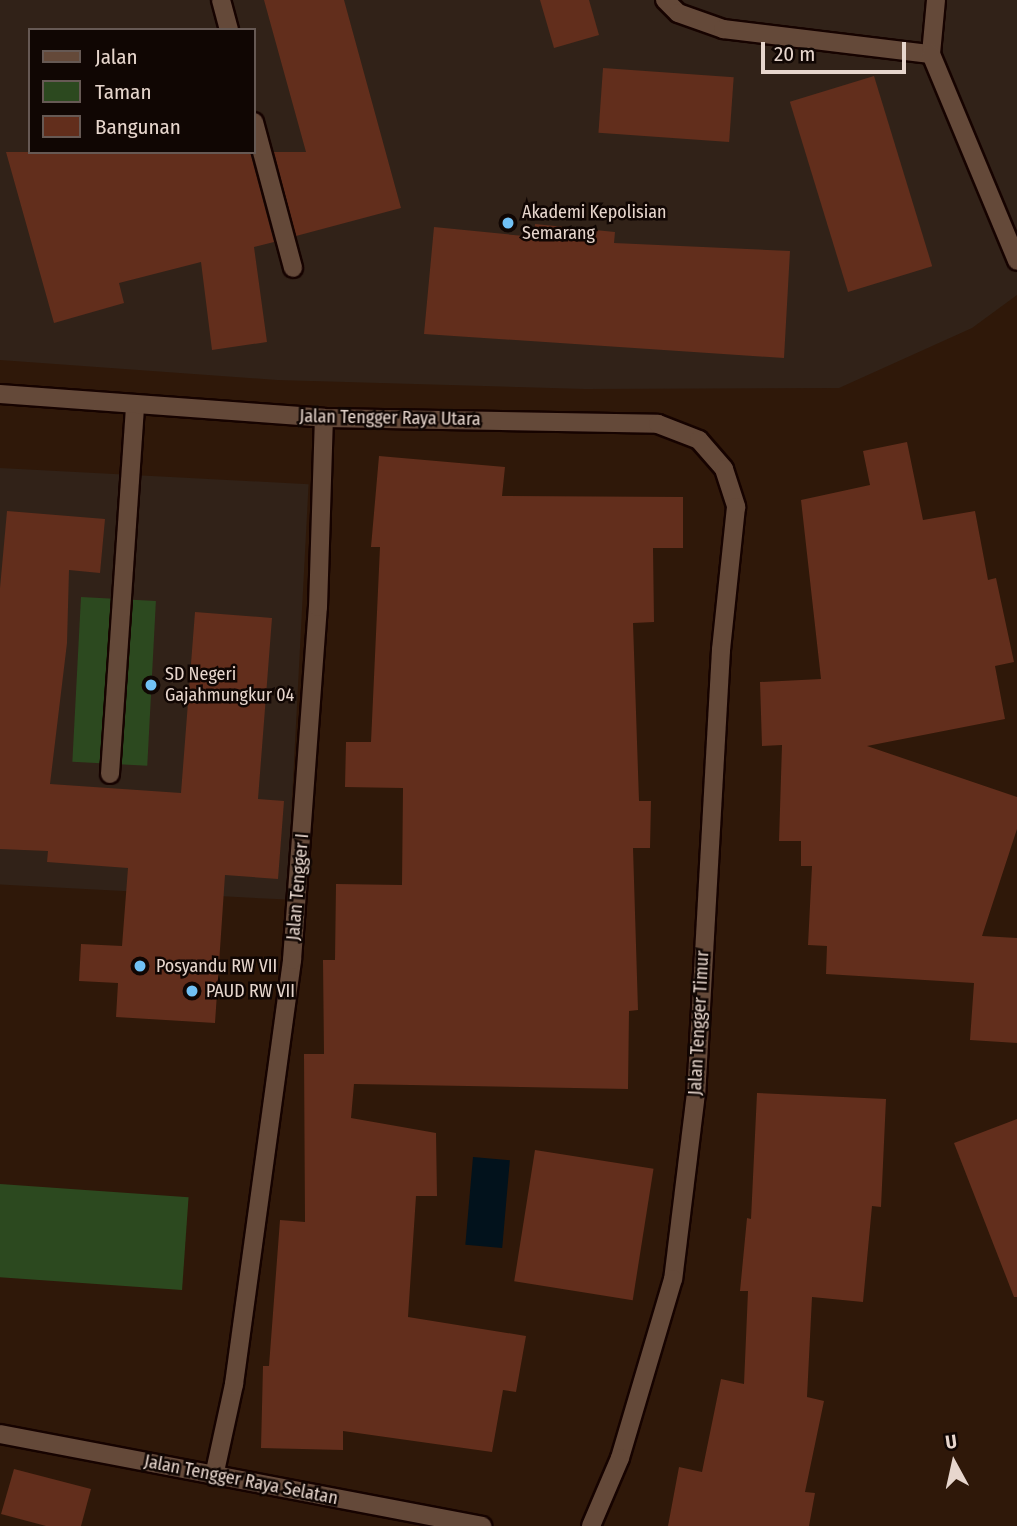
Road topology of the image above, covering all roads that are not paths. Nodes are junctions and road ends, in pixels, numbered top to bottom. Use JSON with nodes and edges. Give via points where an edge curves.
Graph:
{"nodes":[{"id":1,"x":221,"y":0,"type":"edge"},
{"id":2,"x":665,"y":0,"type":"edge"},
{"id":3,"x":936,"y":0,"type":"edge"},
{"id":4,"x":228,"y":28,"type":"edge"},
{"id":5,"x":931,"y":54,"type":"junction"},
{"id":6,"x":256,"y":129,"type":"edge"},
{"id":7,"x":1017,"y":261,"type":"edge"},
{"id":8,"x":293,"y":268,"type":"dead end"},
{"id":9,"x":0,"y":394,"type":"edge"},
{"id":10,"x":135,"y":407,"type":"junction"},
{"id":11,"x":324,"y":418,"type":"junction"},
{"id":12,"x":736,"y":507,"type":"joint"},
{"id":13,"x":110,"y":774,"type":"dead end"},
{"id":14,"x":0,"y":1434,"type":"edge"},
{"id":15,"x":214,"y":1476,"type":"junction"},
{"id":16,"x":482,"y":1526,"type":"edge"},
{"id":17,"x":591,"y":1526,"type":"edge"}],
"edges":[{"from":1,"to":4,"type":"street"},
{"from":2,"to":5,"type":"street","via":[[678,13],[723,29]]},
{"from":3,"to":5,"type":"street"},
{"from":5,"to":7,"type":"street"},
{"from":6,"to":8,"type":"street"},
{"from":9,"to":10,"type":"street","name":"Jalan Tengger Raya Utara"},
{"from":10,"to":11,"type":"street","name":"Jalan Tengger Raya Utara"},
{"from":10,"to":13,"type":"street"},
{"from":11,"to":12,"type":"street","name":"Jalan Tengger Raya Utara","via":[[658,424],[680,429],[714,455],[731,482]]},
{"from":11,"to":15,"type":"street","name":"Jalan Tengger I","via":[[318,607],[292,960],[234,1384]]},
{"from":12,"to":17,"type":"street","name":"Jalan Tengger Timur","via":[[721,650],[696,1093],[673,1279],[621,1458]]},
{"from":14,"to":15,"type":"street","name":"Jalan Tengger Raya Selatan"},
{"from":15,"to":16,"type":"street","name":"Jalan Tengger Raya Selatan"}]}
